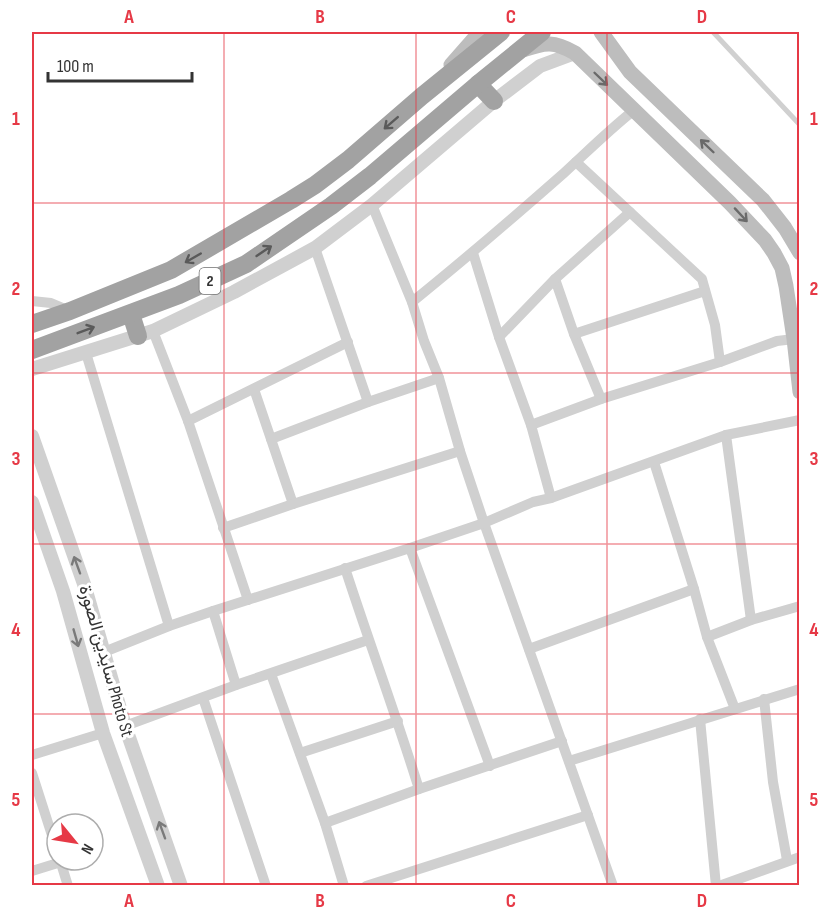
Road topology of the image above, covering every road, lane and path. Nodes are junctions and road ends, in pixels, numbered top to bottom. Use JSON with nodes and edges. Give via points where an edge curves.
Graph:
{"nodes":[{"id":1,"x":480,"y":32,"type":"edge"},
{"id":2,"x":501,"y":32,"type":"edge"},
{"id":3,"x":542,"y":32,"type":"edge"},
{"id":4,"x":601,"y":32,"type":"edge"},
{"id":5,"x":713,"y":32,"type":"edge"},
{"id":6,"x":515,"y":53,"type":"junction"},
{"id":7,"x":575,"y":53,"type":"junction"},
{"id":8,"x":478,"y":84,"type":"junction"},
{"id":9,"x":423,"y":96,"type":"junction"},
{"id":10,"x":494,"y":101,"type":"junction"},
{"id":11,"x":633,"y":111,"type":"junction"},
{"id":12,"x":800,"y":126,"type":"edge"},
{"id":13,"x":576,"y":162,"type":"junction"},
{"id":14,"x":315,"y":185,"type":"junction"},
{"id":15,"x":372,"y":205,"type":"junction"},
{"id":16,"x":331,"y":206,"type":"junction"},
{"id":17,"x":630,"y":212,"type":"junction"},
{"id":18,"x":785,"y":228,"type":"junction"},
{"id":19,"x":765,"y":240,"type":"junction"},
{"id":20,"x":315,"y":248,"type":"junction"},
{"id":21,"x":473,"y":253,"type":"junction"},
{"id":22,"x":800,"y":253,"type":"edge"},
{"id":23,"x":555,"y":279,"type":"junction"},
{"id":24,"x":705,"y":291,"type":"junction"},
{"id":25,"x":32,"y":301,"type":"edge"},
{"id":26,"x":412,"y":302,"type":"junction"},
{"id":27,"x":70,"y":311,"type":"junction"},
{"id":28,"x":131,"y":314,"type":"junction"},
{"id":29,"x":32,"y":324,"type":"edge"},
{"id":30,"x":146,"y":333,"type":"junction"},
{"id":31,"x":574,"y":334,"type":"junction"},
{"id":32,"x":499,"y":337,"type":"junction"},
{"id":33,"x":794,"y":339,"type":"junction"},
{"id":34,"x":348,"y":342,"type":"junction"},
{"id":35,"x":32,"y":350,"type":"edge"},
{"id":36,"x":86,"y":353,"type":"junction"},
{"id":37,"x":720,"y":362,"type":"junction"},
{"id":38,"x":32,"y":369,"type":"edge"},
{"id":39,"x":439,"y":378,"type":"junction"},
{"id":40,"x":254,"y":388,"type":"junction"},
{"id":41,"x":800,"y":392,"type":"edge"},
{"id":42,"x":601,"y":399,"type":"junction"},
{"id":43,"x":368,"y":402,"type":"junction"},
{"id":44,"x":800,"y":420,"type":"edge"},
{"id":45,"x":188,"y":421,"type":"junction"},
{"id":46,"x":531,"y":425,"type":"junction"},
{"id":47,"x":726,"y":435,"type":"junction"},
{"id":48,"x":32,"y":436,"type":"edge"},
{"id":49,"x":271,"y":439,"type":"junction"},
{"id":50,"x":460,"y":451,"type":"junction"},
{"id":51,"x":654,"y":462,"type":"junction"},
{"id":52,"x":551,"y":498,"type":"junction"},
{"id":53,"x":32,"y":502,"type":"edge"},
{"id":54,"x":293,"y":504,"type":"junction"},
{"id":55,"x":484,"y":523,"type":"junction"},
{"id":56,"x":224,"y":528,"type":"junction"},
{"id":57,"x":410,"y":548,"type":"junction"},
{"id":58,"x":345,"y":568,"type":"junction"},
{"id":59,"x":694,"y":589,"type":"junction"},
{"id":60,"x":248,"y":600,"type":"junction"},
{"id":61,"x":800,"y":606,"type":"edge"},
{"id":62,"x":213,"y":611,"type":"junction"},
{"id":63,"x":751,"y":620,"type":"junction"},
{"id":64,"x":170,"y":626,"type":"junction"},
{"id":65,"x":707,"y":638,"type":"junction"},
{"id":66,"x":368,"y":640,"type":"junction"},
{"id":67,"x":529,"y":649,"type":"junction"},
{"id":68,"x":104,"y":652,"type":"junction"},
{"id":69,"x":271,"y":674,"type":"junction"},
{"id":70,"x":236,"y":685,"type":"junction"},
{"id":71,"x":800,"y":689,"type":"edge"},
{"id":72,"x":203,"y":698,"type":"junction"},
{"id":73,"x":764,"y":699,"type":"junction"},
{"id":74,"x":735,"y":709,"type":"junction"},
{"id":75,"x":700,"y":719,"type":"junction"},
{"id":76,"x":398,"y":721,"type":"junction"},
{"id":77,"x":125,"y":726,"type":"junction"},
{"id":78,"x":104,"y":733,"type":"junction"},
{"id":79,"x":562,"y":741,"type":"junction"},
{"id":80,"x":300,"y":753,"type":"junction"},
{"id":81,"x":32,"y":755,"type":"edge"},
{"id":82,"x":568,"y":761,"type":"junction"},
{"id":83,"x":490,"y":766,"type":"junction"},
{"id":84,"x":32,"y":773,"type":"edge"},
{"id":85,"x":419,"y":789,"type":"junction"},
{"id":86,"x":35,"y":792,"type":"edge"},
{"id":87,"x":588,"y":815,"type":"junction"},
{"id":88,"x":45,"y":819,"type":"edge"},
{"id":89,"x":325,"y":823,"type":"junction"},
{"id":90,"x":800,"y":857,"type":"edge"},
{"id":91,"x":787,"y":860,"type":"junction"},
{"id":92,"x":158,"y":885,"type":"edge"},
{"id":93,"x":182,"y":885,"type":"edge"},
{"id":94,"x":266,"y":885,"type":"edge"},
{"id":95,"x":344,"y":885,"type":"edge"},
{"id":96,"x":366,"y":885,"type":"edge"},
{"id":97,"x":613,"y":885,"type":"edge"},
{"id":98,"x":717,"y":885,"type":"edge"}],
"edges":[{"from":1,"to":9,"type":"main road"},
{"from":2,"to":9,"type":"highway","number":"2"},
{"from":3,"to":6,"type":"highway","number":"2"},
{"from":18,"to":4,"type":"main road","one_way":true,"via":[[763,200],[630,72]]},
{"from":5,"to":12,"type":"lane"},
{"from":6,"to":7,"type":"main road","via":[[542,44],[561,45]]},
{"from":6,"to":8,"type":"highway","number":"2"},
{"from":7,"to":10,"type":"street","via":[[540,66]]},
{"from":7,"to":11,"type":"main road","one_way":true},
{"from":8,"to":10,"type":"highway"},
{"from":8,"to":16,"type":"highway","number":"2"},
{"from":9,"to":14,"type":"highway","number":"2","one_way":true},
{"from":10,"to":15,"type":"street"},
{"from":11,"to":13,"type":"street"},
{"from":11,"to":19,"type":"main road","one_way":true},
{"from":13,"to":17,"type":"street"},
{"from":13,"to":21,"type":"street"},
{"from":14,"to":16,"type":"highway"},
{"from":14,"to":27,"type":"highway","number":"2","one_way":true,"via":[[171,270]]},
{"from":15,"to":20,"type":"street"},
{"from":15,"to":26,"type":"street"},
{"from":28,"to":16,"type":"highway","number":"2","one_way":true,"via":[[246,264]]},
{"from":17,"to":23,"type":"street"},
{"from":17,"to":24,"type":"street","via":[[702,279]]},
{"from":18,"to":19,"type":"main road"},
{"from":18,"to":22,"type":"main road"},
{"from":19,"to":33,"type":"main road","via":[[782,268]]},
{"from":20,"to":30,"type":"street"},
{"from":20,"to":34,"type":"street"},
{"from":21,"to":26,"type":"street"},
{"from":21,"to":32,"type":"street"},
{"from":23,"to":31,"type":"street"},
{"from":23,"to":32,"type":"street"},
{"from":24,"to":31,"type":"street"},
{"from":24,"to":37,"type":"street"},
{"from":25,"to":27,"type":"street"},
{"from":26,"to":39,"type":"street"},
{"from":27,"to":29,"type":"highway","number":"2"},
{"from":28,"to":30,"type":"highway"},
{"from":35,"to":28,"type":"highway","number":"2","one_way":true},
{"from":30,"to":36,"type":"street"},
{"from":30,"to":45,"type":"street"},
{"from":31,"to":42,"type":"street"},
{"from":32,"to":46,"type":"street"},
{"from":33,"to":37,"type":"street","via":[[777,341]]},
{"from":33,"to":41,"type":"main road"},
{"from":34,"to":40,"type":"street"},
{"from":34,"to":43,"type":"street"},
{"from":36,"to":38,"type":"street"},
{"from":36,"to":64,"type":"street"},
{"from":37,"to":42,"type":"street"},
{"from":39,"to":43,"type":"street"},
{"from":39,"to":50,"type":"street"},
{"from":40,"to":45,"type":"street"},
{"from":40,"to":49,"type":"street"},
{"from":42,"to":46,"type":"street"},
{"from":43,"to":49,"type":"street"},
{"from":44,"to":47,"type":"street"},
{"from":45,"to":56,"type":"street"},
{"from":46,"to":52,"type":"street"},
{"from":47,"to":51,"type":"street"},
{"from":47,"to":63,"type":"street"},
{"from":68,"to":48,"type":"street","name":"سايدين الصورة Photo St","one_way":true},
{"from":49,"to":54,"type":"street"},
{"from":50,"to":54,"type":"street"},
{"from":50,"to":55,"type":"street"},
{"from":51,"to":52,"type":"street"},
{"from":51,"to":59,"type":"street"},
{"from":52,"to":55,"type":"street"},
{"from":53,"to":78,"type":"street","name":"سايدين الصورة Photo St","one_way":true,"via":[[63,591]]},
{"from":54,"to":56,"type":"street"},
{"from":55,"to":57,"type":"street"},
{"from":55,"to":67,"type":"street"},
{"from":56,"to":60,"type":"street"},
{"from":57,"to":58,"type":"street"},
{"from":57,"to":83,"type":"street"},
{"from":58,"to":60,"type":"street"},
{"from":58,"to":66,"type":"street"},
{"from":59,"to":65,"type":"street"},
{"from":59,"to":67,"type":"street"},
{"from":60,"to":62,"type":"street"},
{"from":61,"to":63,"type":"street"},
{"from":62,"to":64,"type":"street"},
{"from":62,"to":70,"type":"street"},
{"from":63,"to":65,"type":"street"},
{"from":64,"to":68,"type":"street"},
{"from":65,"to":74,"type":"street"},
{"from":66,"to":69,"type":"street"},
{"from":66,"to":76,"type":"street"},
{"from":67,"to":79,"type":"street"},
{"from":68,"to":77,"type":"street","name":"سايدين الصورة Photo St"},
{"from":69,"to":70,"type":"street"},
{"from":69,"to":80,"type":"street"},
{"from":70,"to":72,"type":"street"},
{"from":71,"to":73,"type":"street"},
{"from":72,"to":77,"type":"street"},
{"from":72,"to":94,"type":"street"},
{"from":73,"to":74,"type":"street"},
{"from":73,"to":91,"type":"street"},
{"from":74,"to":75,"type":"street"},
{"from":75,"to":82,"type":"street"},
{"from":75,"to":98,"type":"street"},
{"from":76,"to":80,"type":"street"},
{"from":76,"to":85,"type":"street"},
{"from":93,"to":77,"type":"street","name":"سايدين الصورة Photo St","one_way":true},
{"from":78,"to":81,"type":"street"},
{"from":78,"to":92,"type":"street","name":"سايدين الصورة Photo St"},
{"from":79,"to":82,"type":"street"},
{"from":79,"to":83,"type":"street"},
{"from":80,"to":89,"type":"street"},
{"from":82,"to":87,"type":"street"},
{"from":83,"to":85,"type":"street"},
{"from":84,"to":86,"type":"street"},
{"from":85,"to":89,"type":"street"},
{"from":86,"to":88,"type":"street"},
{"from":87,"to":96,"type":"street"},
{"from":87,"to":97,"type":"street"},
{"from":89,"to":95,"type":"street"},
{"from":90,"to":91,"type":"street"},
{"from":91,"to":98,"type":"street"}]}
